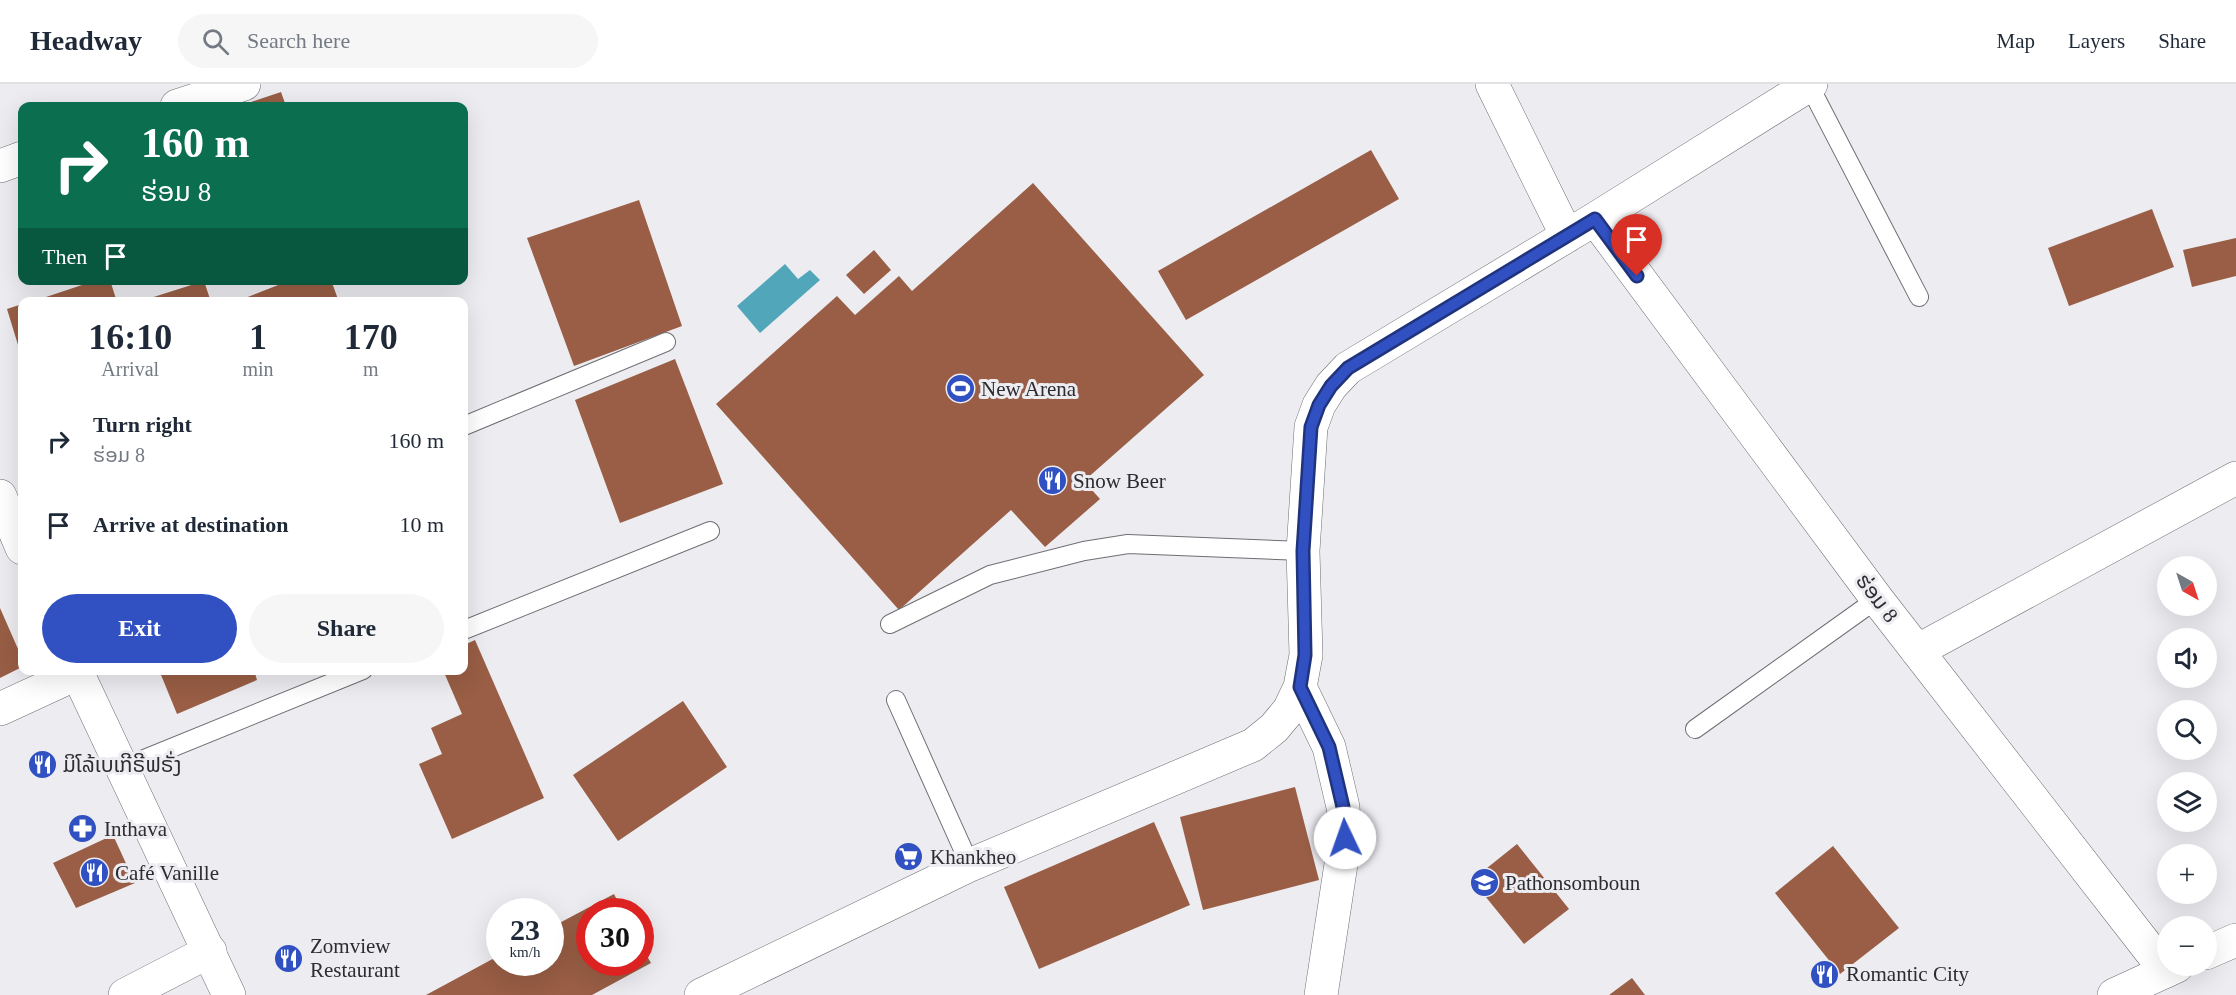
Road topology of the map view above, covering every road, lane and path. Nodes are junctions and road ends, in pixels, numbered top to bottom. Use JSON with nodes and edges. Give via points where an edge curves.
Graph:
{"nodes":[{"id":1,"x":244,"y":84,"type":"edge"},
{"id":2,"x":1492,"y":84,"type":"edge"},
{"id":3,"x":1810,"y":85,"type":"edge"},
{"id":4,"x":189,"y":102,"type":"edge"},
{"id":5,"x":18,"y":159,"type":"edge"},
{"id":6,"x":0,"y":166,"type":"edge"},
{"id":7,"x":1595,"y":219,"type":"junction"},
{"id":8,"x":1567,"y":236,"type":"junction"},
{"id":9,"x":1919,"y":297,"type":"dead end"},
{"id":10,"x":666,"y":342,"type":"dead end"},
{"id":11,"x":468,"y":424,"type":"edge"},
{"id":12,"x":2236,"y":478,"type":"edge"},
{"id":13,"x":0,"y":496,"type":"edge"},
{"id":14,"x":710,"y":531,"type":"dead end"},
{"id":15,"x":18,"y":539,"type":"edge"},
{"id":16,"x":1303,"y":551,"type":"junction"},
{"id":17,"x":1877,"y":599,"type":"junction"},
{"id":18,"x":890,"y":624,"type":"dead end"},
{"id":19,"x":468,"y":628,"type":"edge"},
{"id":20,"x":1917,"y":651,"type":"junction"},
{"id":21,"x":71,"y":675,"type":"edge"},
{"id":22,"x":78,"y":675,"type":"edge"},
{"id":23,"x":351,"y":675,"type":"edge"},
{"id":24,"x":1300,"y":687,"type":"junction"},
{"id":25,"x":896,"y":700,"type":"dead end"},
{"id":26,"x":0,"y":709,"type":"edge"},
{"id":27,"x":1695,"y":729,"type":"dead end"},
{"id":28,"x":122,"y":768,"type":"junction"},
{"id":29,"x":970,"y":865,"type":"junction"},
{"id":30,"x":2236,"y":940,"type":"edge"},
{"id":31,"x":2217,"y":948,"type":"edge"},
{"id":32,"x":210,"y":951,"type":"junction"},
{"id":33,"x":2157,"y":951,"type":"edge"},
{"id":34,"x":2157,"y":975,"type":"edge"},
{"id":35,"x":124,"y":995,"type":"edge"},
{"id":36,"x":229,"y":995,"type":"edge"},
{"id":37,"x":701,"y":995,"type":"edge"},
{"id":38,"x":1321,"y":995,"type":"edge"},
{"id":39,"x":2114,"y":995,"type":"edge"}],
"edges":[{"from":1,"to":4,"type":"street"},
{"from":2,"to":8,"type":"street"},
{"from":3,"to":7,"type":"street"},
{"from":3,"to":9,"type":"lane"},
{"from":5,"to":6,"type":"street"},
{"from":7,"to":8,"type":"street"},
{"from":7,"to":17,"type":"street","name":"ຮ່ອມ 8"},
{"from":8,"to":16,"type":"street","via":[[1348,368],[1331,386],[1311,427]]},
{"from":10,"to":11,"type":"lane"},
{"from":12,"to":20,"type":"street"},
{"from":13,"to":15,"type":"street"},
{"from":14,"to":19,"type":"lane"},
{"from":16,"to":18,"type":"lane","via":[[1128,544],[1084,551],[990,575]]},
{"from":16,"to":24,"type":"street","via":[[1305,655]]},
{"from":17,"to":20,"type":"street","name":"ຮ່ອມ 8"},
{"from":17,"to":27,"type":"lane"},
{"from":20,"to":33,"type":"street","name":"ຮ່ອມ 8"},
{"from":21,"to":26,"type":"street"},
{"from":22,"to":28,"type":"street"},
{"from":23,"to":28,"type":"lane"},
{"from":24,"to":29,"type":"street","via":[[1275,728],[1253,745]]},
{"from":24,"to":38,"type":"street","via":[[1329,747],[1343,807],[1345,838]]},
{"from":25,"to":29,"type":"lane"},
{"from":28,"to":32,"type":"street"},
{"from":29,"to":37,"type":"street"},
{"from":30,"to":31,"type":"street"},
{"from":32,"to":35,"type":"street"},
{"from":32,"to":36,"type":"street"},
{"from":34,"to":39,"type":"street"}]}
